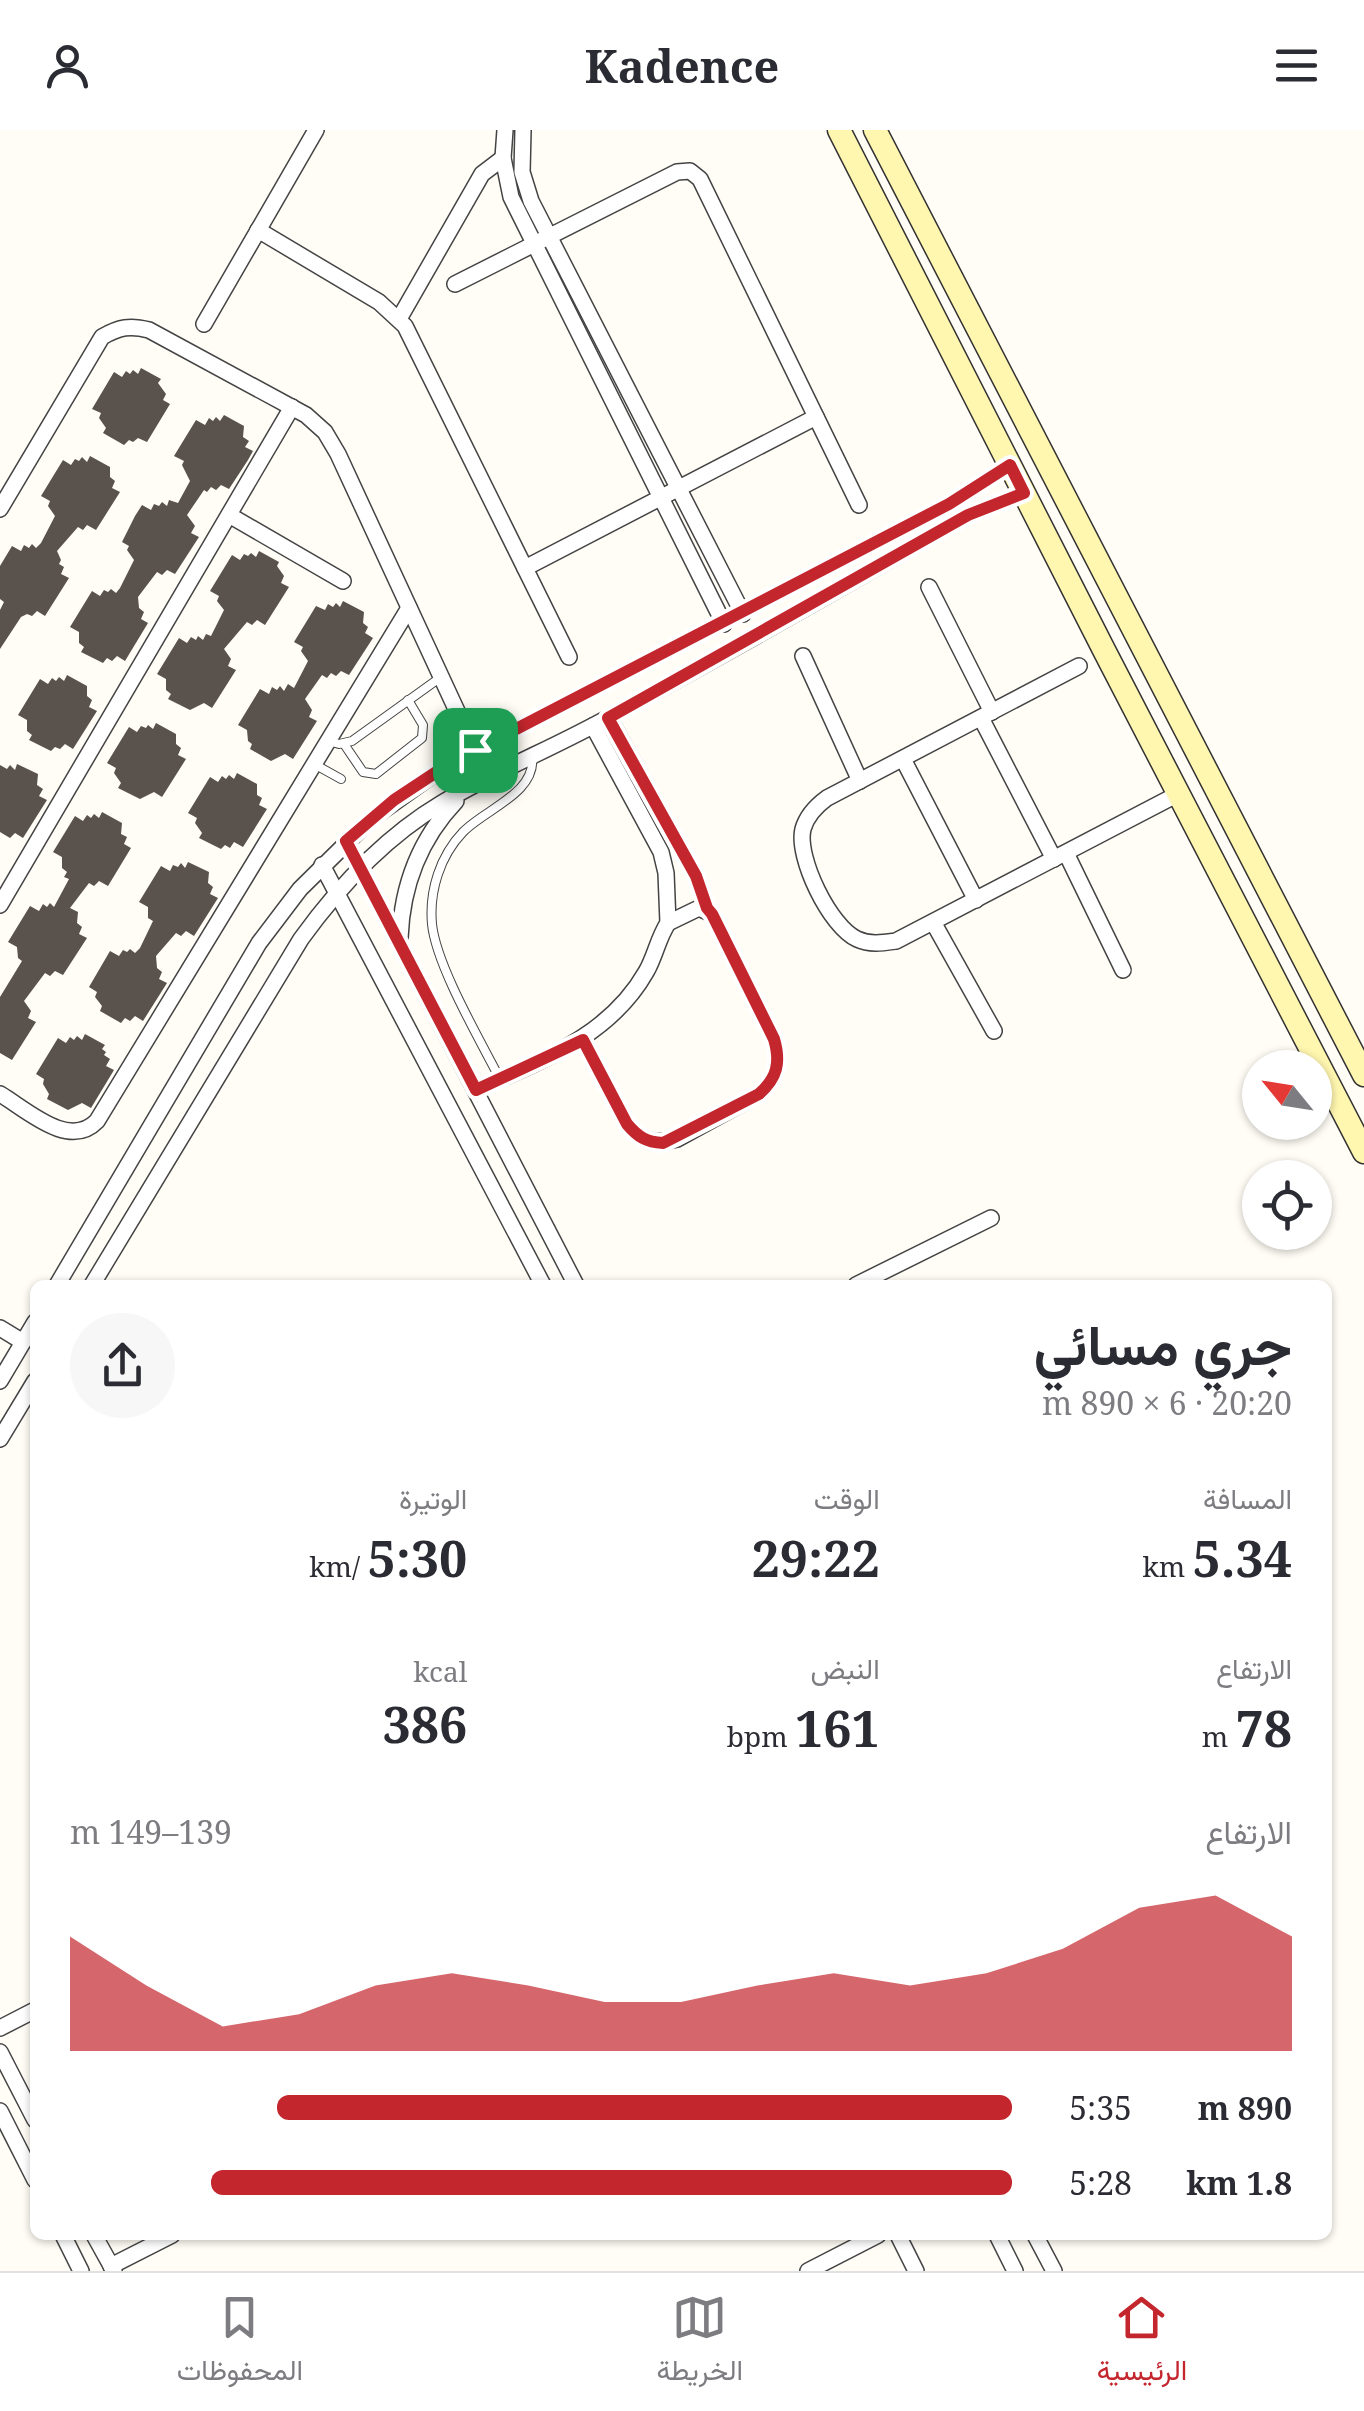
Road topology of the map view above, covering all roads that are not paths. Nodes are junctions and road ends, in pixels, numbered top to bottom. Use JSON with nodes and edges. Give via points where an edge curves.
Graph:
{"nodes":[{"id":1,"x":316,"y":130,"type":"edge"},
{"id":2,"x":505,"y":130,"type":"edge"},
{"id":3,"x":523,"y":130,"type":"edge"},
{"id":4,"x":839,"y":130,"type":"edge"},
{"id":5,"x":875,"y":130,"type":"edge"},
{"id":6,"x":503,"y":158,"type":"junction"},
{"id":7,"x":258,"y":230,"type":"junction"},
{"id":8,"x":542,"y":241,"type":"junction"},
{"id":9,"x":455,"y":284,"type":"dead end"},
{"id":10,"x":399,"y":319,"type":"junction"},
{"id":11,"x":204,"y":324,"type":"dead end"},
{"id":12,"x":292,"y":408,"type":"junction"},
{"id":13,"x":816,"y":417,"type":"junction"},
{"id":14,"x":1010,"y":465,"type":"junction"},
{"id":15,"x":679,"y":486,"type":"junction"},
{"id":16,"x":1024,"y":493,"type":"junction"},
{"id":17,"x":661,"y":496,"type":"junction"},
{"id":18,"x":859,"y":504,"type":"dead end"},
{"id":19,"x":0,"y":508,"type":"edge"},
{"id":20,"x":228,"y":515,"type":"junction"},
{"id":21,"x":525,"y":568,"type":"junction"},
{"id":22,"x":343,"y":581,"type":"dead end"},
{"id":23,"x":929,"y":586,"type":"dead end"},
{"id":24,"x":410,"y":608,"type":"junction"},
{"id":25,"x":744,"y":614,"type":"junction"},
{"id":26,"x":724,"y":624,"type":"junction"},
{"id":27,"x":803,"y":656,"type":"dead end"},
{"id":28,"x":569,"y":657,"type":"dead end"},
{"id":29,"x":1080,"y":666,"type":"dead end"},
{"id":30,"x":442,"y":676,"type":"junction"},
{"id":31,"x":408,"y":700,"type":"junction"},
{"id":32,"x":987,"y":715,"type":"junction"},
{"id":33,"x":601,"y":722,"type":"junction"},
{"id":34,"x":336,"y":742,"type":"junction"},
{"id":35,"x":475,"y":750,"type":"junction"},
{"id":36,"x":532,"y":756,"type":"junction"},
{"id":37,"x":903,"y":759,"type":"junction"},
{"id":38,"x":314,"y":764,"type":"junction"},
{"id":39,"x":341,"y":779,"type":"dead end"},
{"id":40,"x":860,"y":780,"type":"junction"},
{"id":41,"x":470,"y":788,"type":"junction"},
{"id":42,"x":1178,"y":794,"type":"junction"},
{"id":43,"x":346,"y":841,"type":"junction"},
{"id":44,"x":1060,"y":856,"type":"junction"},
{"id":45,"x":322,"y":865,"type":"junction"},
{"id":46,"x":360,"y":867,"type":"junction"},
{"id":47,"x":337,"y":892,"type":"junction"},
{"id":48,"x":976,"y":900,"type":"junction"},
{"id":49,"x":0,"y":905,"type":"edge"},
{"id":50,"x":707,"y":908,"type":"junction"},
{"id":51,"x":933,"y":922,"type":"junction"},
{"id":52,"x":668,"y":923,"type":"junction"},
{"id":53,"x":400,"y":942,"type":"junction"},
{"id":54,"x":1297,"y":944,"type":"junction"},
{"id":55,"x":1264,"y":960,"type":"junction"},
{"id":56,"x":1123,"y":970,"type":"dead end"},
{"id":57,"x":994,"y":1030,"type":"dead end"},
{"id":58,"x":583,"y":1040,"type":"junction"},
{"id":59,"x":1364,"y":1075,"type":"edge"},
{"id":60,"x":500,"y":1080,"type":"junction"},
{"id":61,"x":476,"y":1090,"type":"junction"},
{"id":62,"x":0,"y":1094,"type":"edge"},
{"id":63,"x":1364,"y":1152,"type":"edge"},
{"id":64,"x":991,"y":1218,"type":"dead end"},
{"id":65,"x":59,"y":1280,"type":"edge"},
{"id":66,"x":95,"y":1280,"type":"edge"},
{"id":67,"x":540,"y":1280,"type":"edge"},
{"id":68,"x":573,"y":1280,"type":"edge"},
{"id":69,"x":866,"y":1280,"type":"edge"},
{"id":70,"x":0,"y":1328,"type":"edge"},
{"id":71,"x":30,"y":1330,"type":"edge"},
{"id":72,"x":23,"y":1342,"type":"junction"},
{"id":73,"x":6,"y":1356,"type":"edge"},
{"id":74,"x":0,"y":1381,"type":"edge"},
{"id":75,"x":30,"y":1388,"type":"edge"},
{"id":76,"x":0,"y":1439,"type":"edge"},
{"id":77,"x":30,"y":2013,"type":"edge"},
{"id":78,"x":0,"y":2028,"type":"edge"},
{"id":79,"x":0,"y":2052,"type":"edge"},
{"id":80,"x":0,"y":2110,"type":"edge"},
{"id":81,"x":30,"y":2110,"type":"edge"},
{"id":82,"x":30,"y":2170,"type":"edge"},
{"id":83,"x":66,"y":2240,"type":"edge"},
{"id":84,"x":97,"y":2240,"type":"edge"},
{"id":85,"x":163,"y":2240,"type":"edge"},
{"id":86,"x":868,"y":2240,"type":"edge"},
{"id":87,"x":900,"y":2240,"type":"edge"},
{"id":88,"x":1000,"y":2240,"type":"edge"},
{"id":89,"x":1038,"y":2240,"type":"edge"},
{"id":90,"x":112,"y":2269,"type":"edge"},
{"id":91,"x":81,"y":2271,"type":"edge"},
{"id":92,"x":808,"y":2271,"type":"edge"},
{"id":93,"x":916,"y":2271,"type":"edge"},
{"id":94,"x":1015,"y":2271,"type":"edge"},
{"id":95,"x":1054,"y":2271,"type":"edge"}],
"edges":[{"from":1,"to":7,"type":"street"},
{"from":2,"to":6,"type":"street"},
{"from":3,"to":8,"type":"street","via":[[526,187]]},
{"from":4,"to":14,"type":"street"},
{"from":5,"to":54,"type":"street"},
{"from":6,"to":8,"type":"street","via":[[511,197]]},
{"from":6,"to":10,"type":"street","via":[[482,174]]},
{"from":7,"to":10,"type":"street"},
{"from":7,"to":11,"type":"street"},
{"from":8,"to":9,"type":"street"},
{"from":8,"to":13,"type":"street","via":[[677,172],[696,174]]},
{"from":8,"to":15,"type":"street"},
{"from":8,"to":17,"type":"street"},
{"from":10,"to":21,"type":"street"},
{"from":12,"to":19,"type":"street","via":[[148,330],[116,328],[92,350]]},
{"from":12,"to":20,"type":"street"},
{"from":12,"to":24,"type":"street","via":[[332,443]]},
{"from":13,"to":15,"type":"street"},
{"from":13,"to":18,"type":"street"},
{"from":14,"to":16,"type":"street"},
{"from":14,"to":25,"type":"street"},
{"from":15,"to":17,"type":"street"},
{"from":15,"to":25,"type":"street"},
{"from":16,"to":33,"type":"street","via":[[968,515]]},
{"from":16,"to":42,"type":"street"},
{"from":17,"to":21,"type":"street"},
{"from":17,"to":26,"type":"street"},
{"from":20,"to":22,"type":"street"},
{"from":20,"to":49,"type":"street"},
{"from":21,"to":28,"type":"street"},
{"from":23,"to":32,"type":"street"},
{"from":24,"to":30,"type":"street"},
{"from":24,"to":34,"type":"street"},
{"from":25,"to":26,"type":"street"},
{"from":26,"to":35,"type":"street"},
{"from":27,"to":40,"type":"street"},
{"from":29,"to":32,"type":"street"},
{"from":30,"to":31,"type":"lane"},
{"from":30,"to":35,"type":"street"},
{"from":31,"to":34,"type":"lane"},
{"from":31,"to":34,"type":"lane","via":[[424,728],[422,738],[376,774],[363,772]]},
{"from":32,"to":37,"type":"street"},
{"from":32,"to":44,"type":"street"},
{"from":33,"to":36,"type":"street"},
{"from":33,"to":50,"type":"street","via":[[696,876]]},
{"from":33,"to":52,"type":"street","via":[[661,852]]},
{"from":34,"to":38,"type":"street"},
{"from":35,"to":43,"type":"street","via":[[420,782]]},
{"from":36,"to":41,"type":"street"},
{"from":36,"to":60,"type":"lane","via":[[526,782],[454,842],[432,896],[439,954]]},
{"from":37,"to":40,"type":"street"},
{"from":37,"to":48,"type":"street"},
{"from":38,"to":39,"type":"lane"},
{"from":38,"to":62,"type":"street","via":[[97,1121],[68,1133]]},
{"from":40,"to":51,"type":"street","via":[[812,810],[803,826],[801,845],[830,916],[858,940],[877,944]]},
{"from":41,"to":46,"type":"street","via":[[412,823]]},
{"from":41,"to":53,"type":"street","via":[[417,856]]},
{"from":42,"to":44,"type":"street"},
{"from":42,"to":55,"type":"street"},
{"from":43,"to":45,"type":"street"},
{"from":43,"to":46,"type":"street"},
{"from":44,"to":48,"type":"street"},
{"from":44,"to":56,"type":"street"},
{"from":45,"to":47,"type":"street"},
{"from":45,"to":65,"type":"street","via":[[259,942]]},
{"from":46,"to":47,"type":"street"},
{"from":46,"to":53,"type":"street"},
{"from":47,"to":66,"type":"street","via":[[286,963]]},
{"from":47,"to":67,"type":"street"},
{"from":48,"to":51,"type":"street"},
{"from":50,"to":52,"type":"street"},
{"from":50,"to":58,"type":"street","via":[[774,1039],[777,1070],[770,1084],[676,1139],[649,1142],[627,1124]]},
{"from":51,"to":57,"type":"street"},
{"from":52,"to":58,"type":"street","via":[[634,990]]},
{"from":53,"to":61,"type":"street"},
{"from":54,"to":55,"type":"street"},
{"from":54,"to":59,"type":"street"},
{"from":55,"to":63,"type":"street"},
{"from":58,"to":60,"type":"street"},
{"from":60,"to":61,"type":"street"},
{"from":61,"to":68,"type":"street"},
{"from":64,"to":69,"type":"street"},
{"from":70,"to":72,"type":"street"},
{"from":71,"to":72,"type":"street"},
{"from":72,"to":73,"type":"street"},
{"from":73,"to":74,"type":"street"},
{"from":75,"to":76,"type":"street"},
{"from":77,"to":78,"type":"street"},
{"from":79,"to":81,"type":"street"},
{"from":80,"to":82,"type":"street"},
{"from":83,"to":91,"type":"street"},
{"from":84,"to":90,"type":"street"},
{"from":85,"to":90,"type":"street"},
{"from":86,"to":92,"type":"street"},
{"from":87,"to":93,"type":"street"},
{"from":88,"to":94,"type":"street"},
{"from":89,"to":95,"type":"street"}]}
